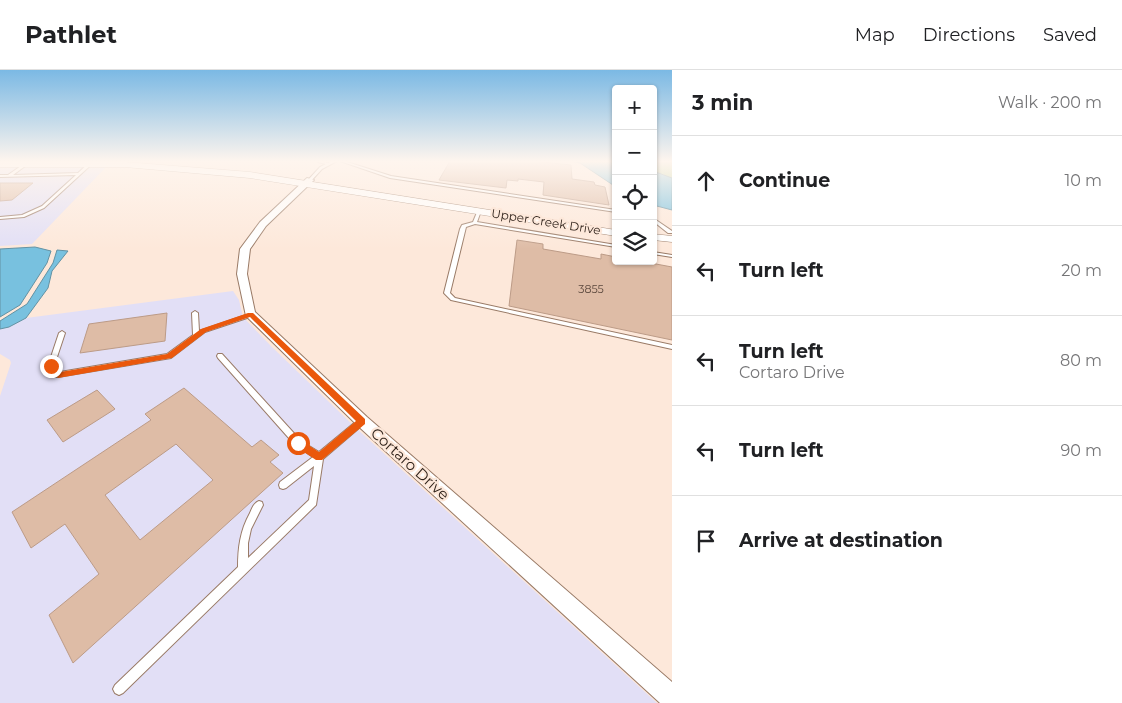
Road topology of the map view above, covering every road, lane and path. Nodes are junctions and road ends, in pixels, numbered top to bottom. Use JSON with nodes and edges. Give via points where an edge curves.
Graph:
{"nodes":[{"id":1,"x":61,"y":191,"type":"edge"},
{"id":2,"x":299,"y":191,"type":"edge"},
{"id":3,"x":358,"y":191,"type":"edge"},
{"id":4,"x":364,"y":191,"type":"edge"},
{"id":5,"x":480,"y":191,"type":"edge"},
{"id":6,"x":612,"y":210,"type":"edge"},
{"id":7,"x":479,"y":211,"type":"junction"},
{"id":8,"x":0,"y":218,"type":"edge"},
{"id":9,"x":654,"y":220,"type":"edge"},
{"id":10,"x":475,"y":223,"type":"junction"},
{"id":11,"x":612,"y":229,"type":"edge"},
{"id":12,"x":612,"y":229,"type":"edge"},
{"id":13,"x":657,"y":231,"type":"edge"},
{"id":14,"x":671,"y":234,"type":"edge"},
{"id":15,"x":657,"y":236,"type":"edge"},
{"id":16,"x":612,"y":245,"type":"edge"},
{"id":17,"x":657,"y":254,"type":"edge"},
{"id":18,"x":672,"y":256,"type":"edge"},
{"id":19,"x":194,"y":312,"type":"dead end"},
{"id":20,"x":251,"y":314,"type":"junction"},
{"id":21,"x":62,"y":333,"type":"dead end"},
{"id":22,"x":196,"y":336,"type":"junction"},
{"id":23,"x":672,"y":347,"type":"edge"},
{"id":24,"x":220,"y":356,"type":"dead end"},
{"id":25,"x":362,"y":421,"type":"junction"},
{"id":26,"x":319,"y":457,"type":"junction"},
{"id":27,"x":283,"y":485,"type":"dead end"},
{"id":28,"x":259,"y":506,"type":"dead end"},
{"id":29,"x":243,"y":569,"type":"junction"},
{"id":30,"x":119,"y":689,"type":"dead end"},
{"id":31,"x":672,"y":698,"type":"edge"}],
"edges":[{"from":1,"to":8,"type":"lane","via":[[43,207],[24,216]]},
{"from":2,"to":20,"type":"street","via":[[263,224],[245,249],[242,274]]},
{"from":3,"to":7,"type":"street","name":"Upper Creek Drive"},
{"from":4,"to":11,"type":"street","name":"Upper Creek Drive"},
{"from":5,"to":6,"type":"lane"},
{"from":7,"to":10,"type":"lane"},
{"from":7,"to":12,"type":"street","name":"Upper Creek Drive"},
{"from":9,"to":14,"type":"lane"},
{"from":10,"to":16,"type":"lane"},
{"from":10,"to":23,"type":"lane","via":[[462,229],[447,292],[453,299]]},
{"from":13,"to":14,"type":"street"},
{"from":14,"to":15,"type":"street"},
{"from":17,"to":18,"type":"lane"},
{"from":19,"to":22,"type":"lane"},
{"from":20,"to":22,"type":"lane"},
{"from":20,"to":25,"type":"street","name":"Cortaro Drive"},
{"from":21,"to":22,"type":"lane","via":[[51,366],[58,375],[169,356]]},
{"from":24,"to":26,"type":"lane","via":[[298,443]]},
{"from":25,"to":26,"type":"lane"},
{"from":25,"to":31,"type":"street","name":"Cortaro Drive"},
{"from":26,"to":27,"type":"lane"},
{"from":26,"to":29,"type":"lane","via":[[313,502]]},
{"from":28,"to":29,"type":"lane","via":[[244,534]]},
{"from":29,"to":30,"type":"lane"}]}
